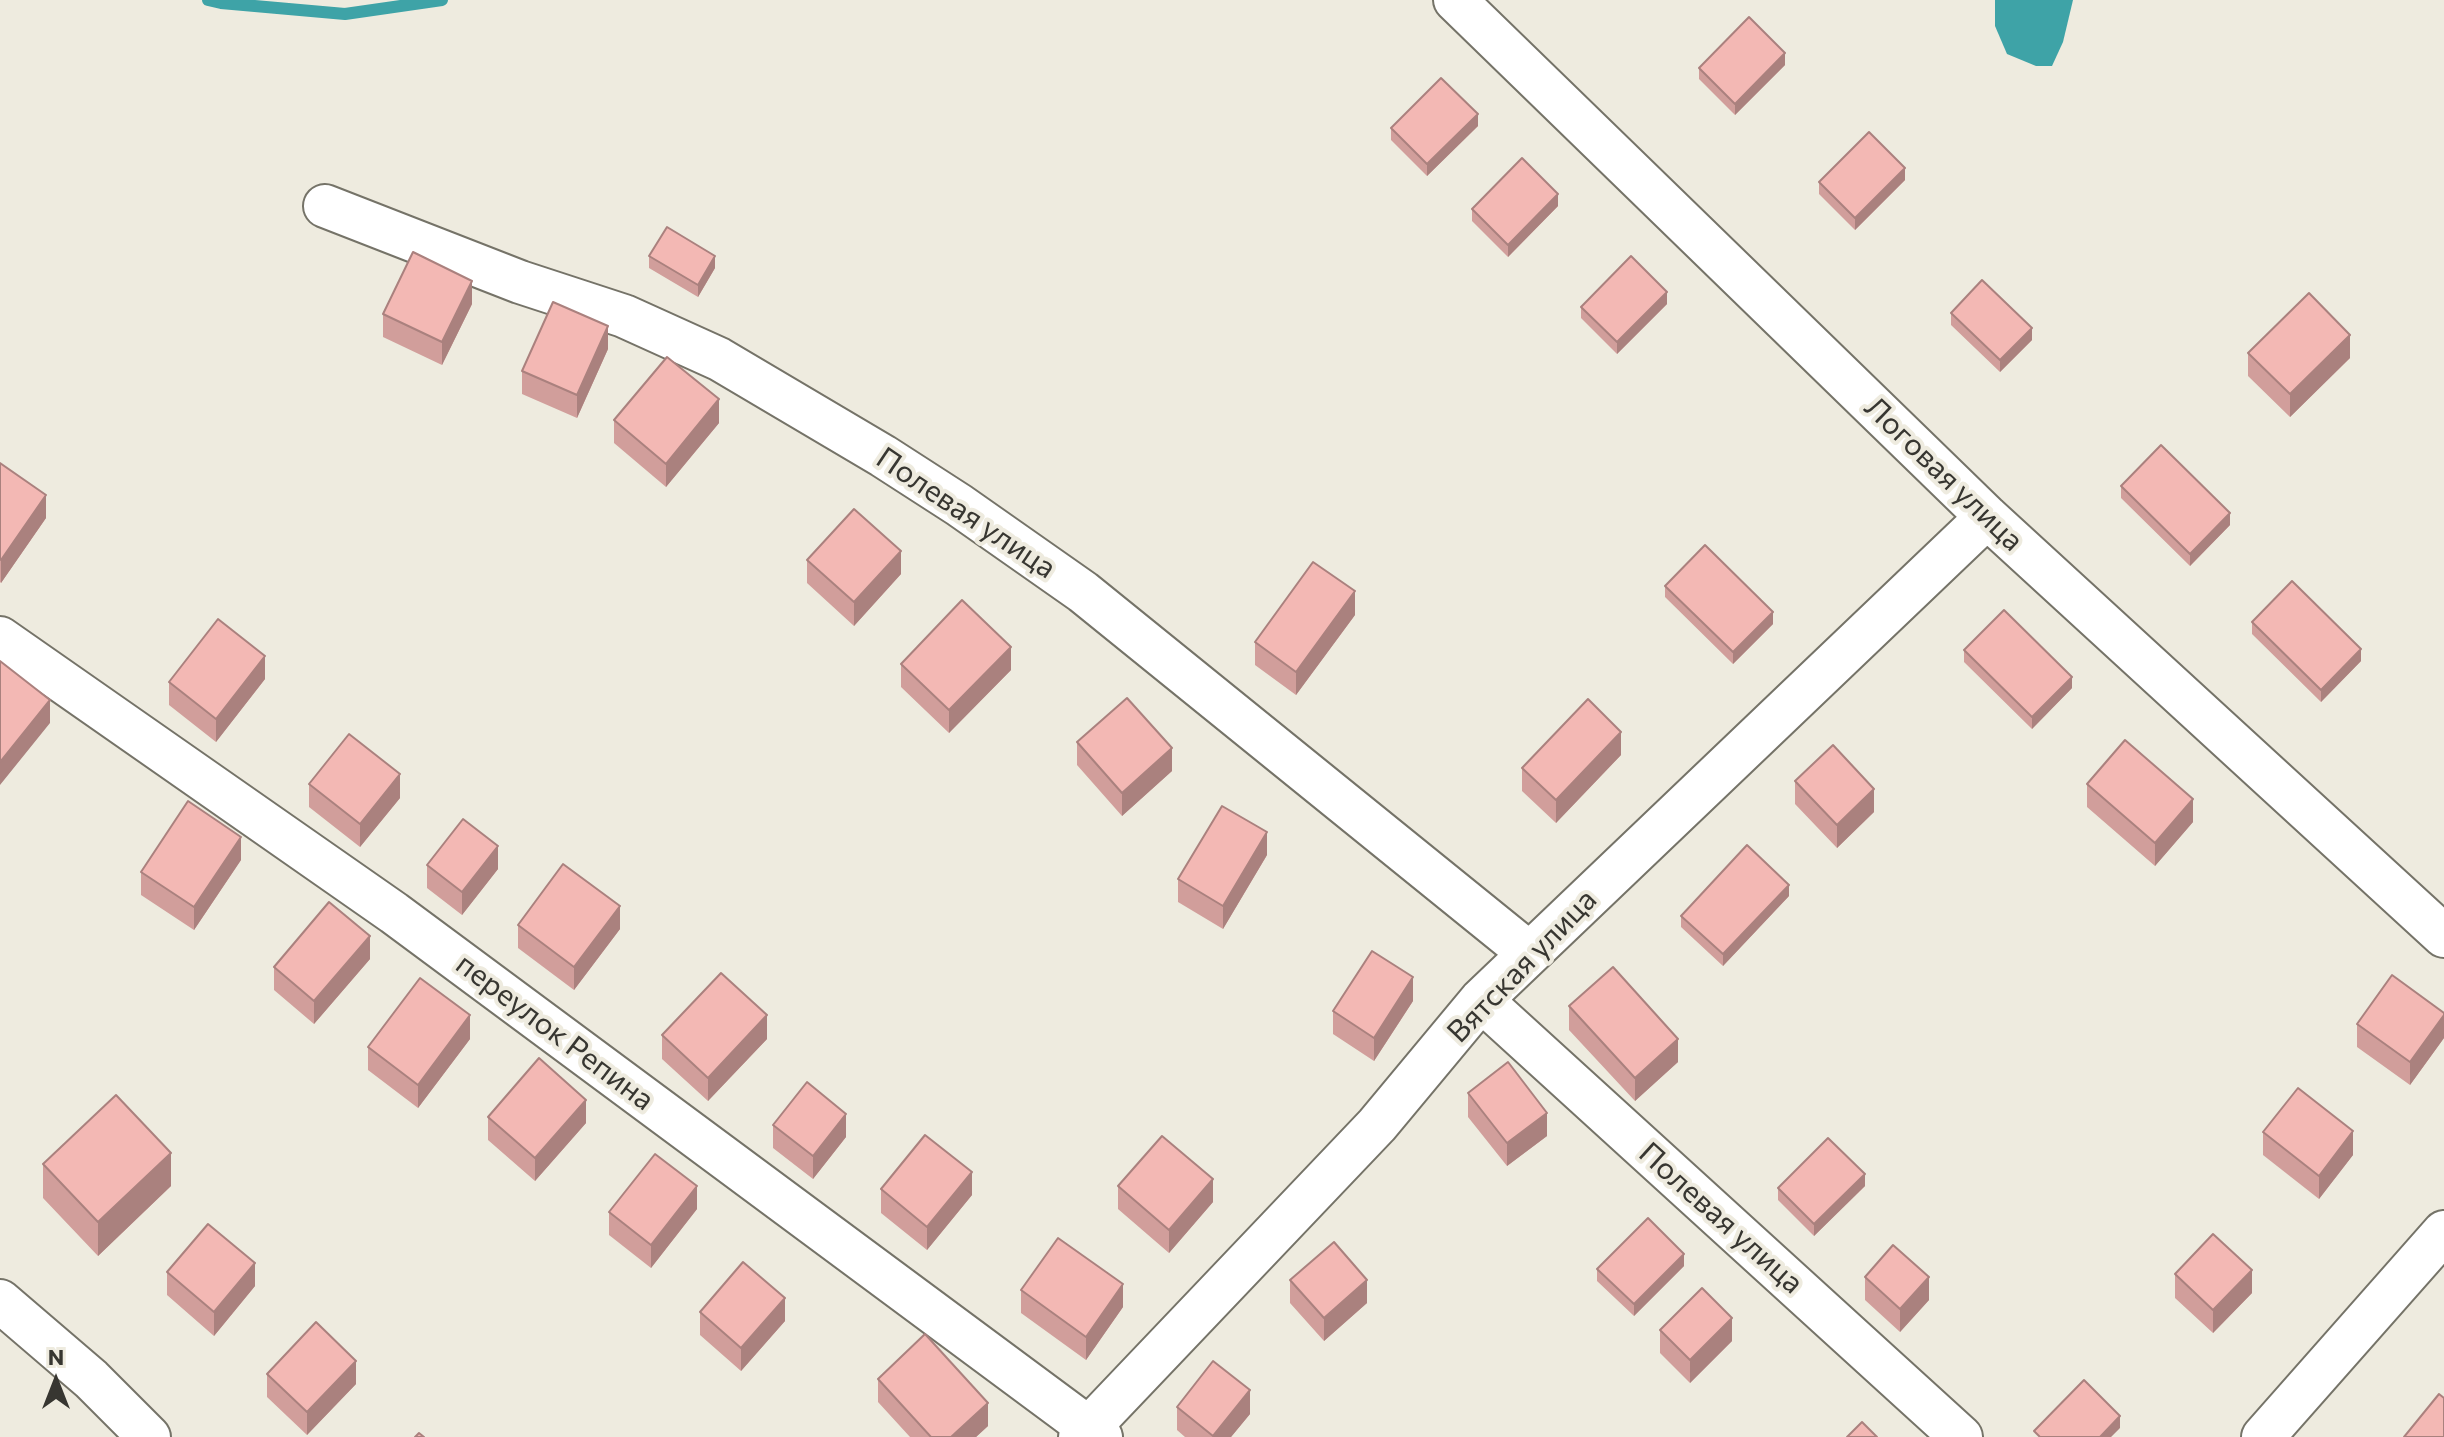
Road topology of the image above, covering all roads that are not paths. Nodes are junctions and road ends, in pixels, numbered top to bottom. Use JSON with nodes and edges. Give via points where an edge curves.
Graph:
{"nodes":[{"id":1,"x":1455,"y":0,"type":"edge"},
{"id":2,"x":325,"y":206,"type":"dead end"},
{"id":3,"x":1987,"y":517,"type":"junction"},
{"id":4,"x":0,"y":638,"type":"edge"},
{"id":5,"x":2444,"y":936,"type":"edge"},
{"id":6,"x":1529,"y":953,"type":"junction"},
{"id":7,"x":1481,"y":1000,"type":"junction"},
{"id":8,"x":2444,"y":1232,"type":"edge"},
{"id":9,"x":0,"y":1301,"type":"edge"},
{"id":10,"x":1090,"y":1434,"type":"edge"},
{"id":11,"x":149,"y":1437,"type":"edge"},
{"id":12,"x":1961,"y":1437,"type":"edge"},
{"id":13,"x":2263,"y":1437,"type":"edge"}],
"edges":[{"from":1,"to":3,"type":"street","name":"Логовая улица"},
{"from":2,"to":6,"type":"street","name":"Полевая улица","via":[[624,316],[719,359],[883,456],[1083,592]]},
{"from":3,"to":5,"type":"street","name":"Логовая улица"},
{"from":3,"to":6,"type":"street","name":"Вятская улица"},
{"from":4,"to":10,"type":"street","name":"переулок Репина","via":[[394,913]]},
{"from":6,"to":7,"type":"street","name":"Вятская улица"},
{"from":7,"to":10,"type":"street","name":"Вятская улица","via":[[1367,1136]]},
{"from":7,"to":12,"type":"street","name":"Полевая улица"},
{"from":8,"to":13,"type":"street"},
{"from":9,"to":11,"type":"street"}]}
